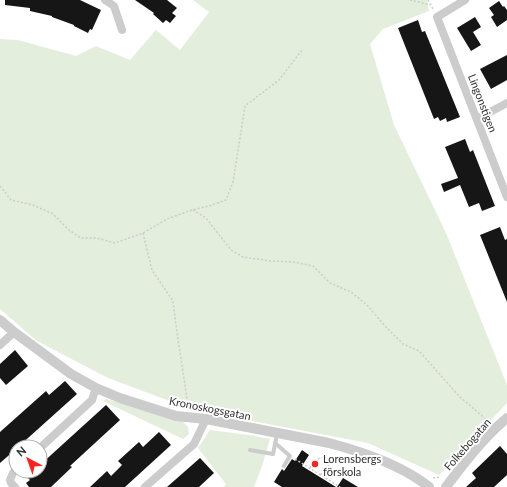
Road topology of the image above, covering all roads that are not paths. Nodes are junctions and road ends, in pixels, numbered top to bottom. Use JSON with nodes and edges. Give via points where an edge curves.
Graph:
{"nodes":[{"id":1,"x":105,"y":0,"type":"edge"},
{"id":2,"x":465,"y":0,"type":"edge"},
{"id":3,"x":122,"y":30,"type":"dead end"},
{"id":4,"x":507,"y":103,"type":"edge"},
{"id":5,"x":477,"y":119,"type":"junction"},
{"id":6,"x":507,"y":198,"type":"edge"},
{"id":7,"x":0,"y":320,"type":"edge"},
{"id":8,"x":14,"y":332,"type":"junction"},
{"id":9,"x":0,"y":345,"type":"edge"},
{"id":10,"x":96,"y":388,"type":"junction"},
{"id":11,"x":507,"y":418,"type":"edge"},
{"id":12,"x":206,"y":419,"type":"junction"},
{"id":13,"x":276,"y":438,"type":"junction"},
{"id":14,"x":48,"y":441,"type":"edge"},
{"id":15,"x":250,"y":450,"type":"dead end"},
{"id":16,"x":284,"y":466,"type":"dead end"},
{"id":17,"x":10,"y":479,"type":"edge"},
{"id":18,"x":16,"y":487,"type":"edge"},
{"id":19,"x":145,"y":487,"type":"edge"},
{"id":20,"x":429,"y":487,"type":"edge"},
{"id":21,"x":446,"y":487,"type":"edge"}],
"edges":[{"from":1,"to":3,"type":"street","via":[[114,6]]},
{"from":2,"to":5,"type":"street","name":"Lingonstigen","via":[[438,17]]},
{"from":4,"to":5,"type":"street"},
{"from":5,"to":6,"type":"street","name":"Lingonstigen"},
{"from":7,"to":8,"type":"street","name":"Kronoskogsgatan"},
{"from":8,"to":9,"type":"street"},
{"from":8,"to":10,"type":"street","name":"Kronoskogsgatan","via":[[71,374]]},
{"from":10,"to":12,"type":"street","name":"Kronoskogsgatan","via":[[176,416]]},
{"from":10,"to":14,"type":"street","via":[[92,400]]},
{"from":11,"to":21,"type":"street","name":"Folkebogatan","via":[[483,442]]},
{"from":12,"to":13,"type":"street","name":"Kronoskogsgatan"},
{"from":12,"to":19,"type":"street","via":[[194,444]]},
{"from":13,"to":15,"type":"lane","via":[[273,454]]},
{"from":13,"to":16,"type":"lane","via":[[290,456]]},
{"from":13,"to":20,"type":"street","name":"Kronoskogsgatan","via":[[330,443],[349,448],[392,465]]},
{"from":17,"to":18,"type":"street"}]}
